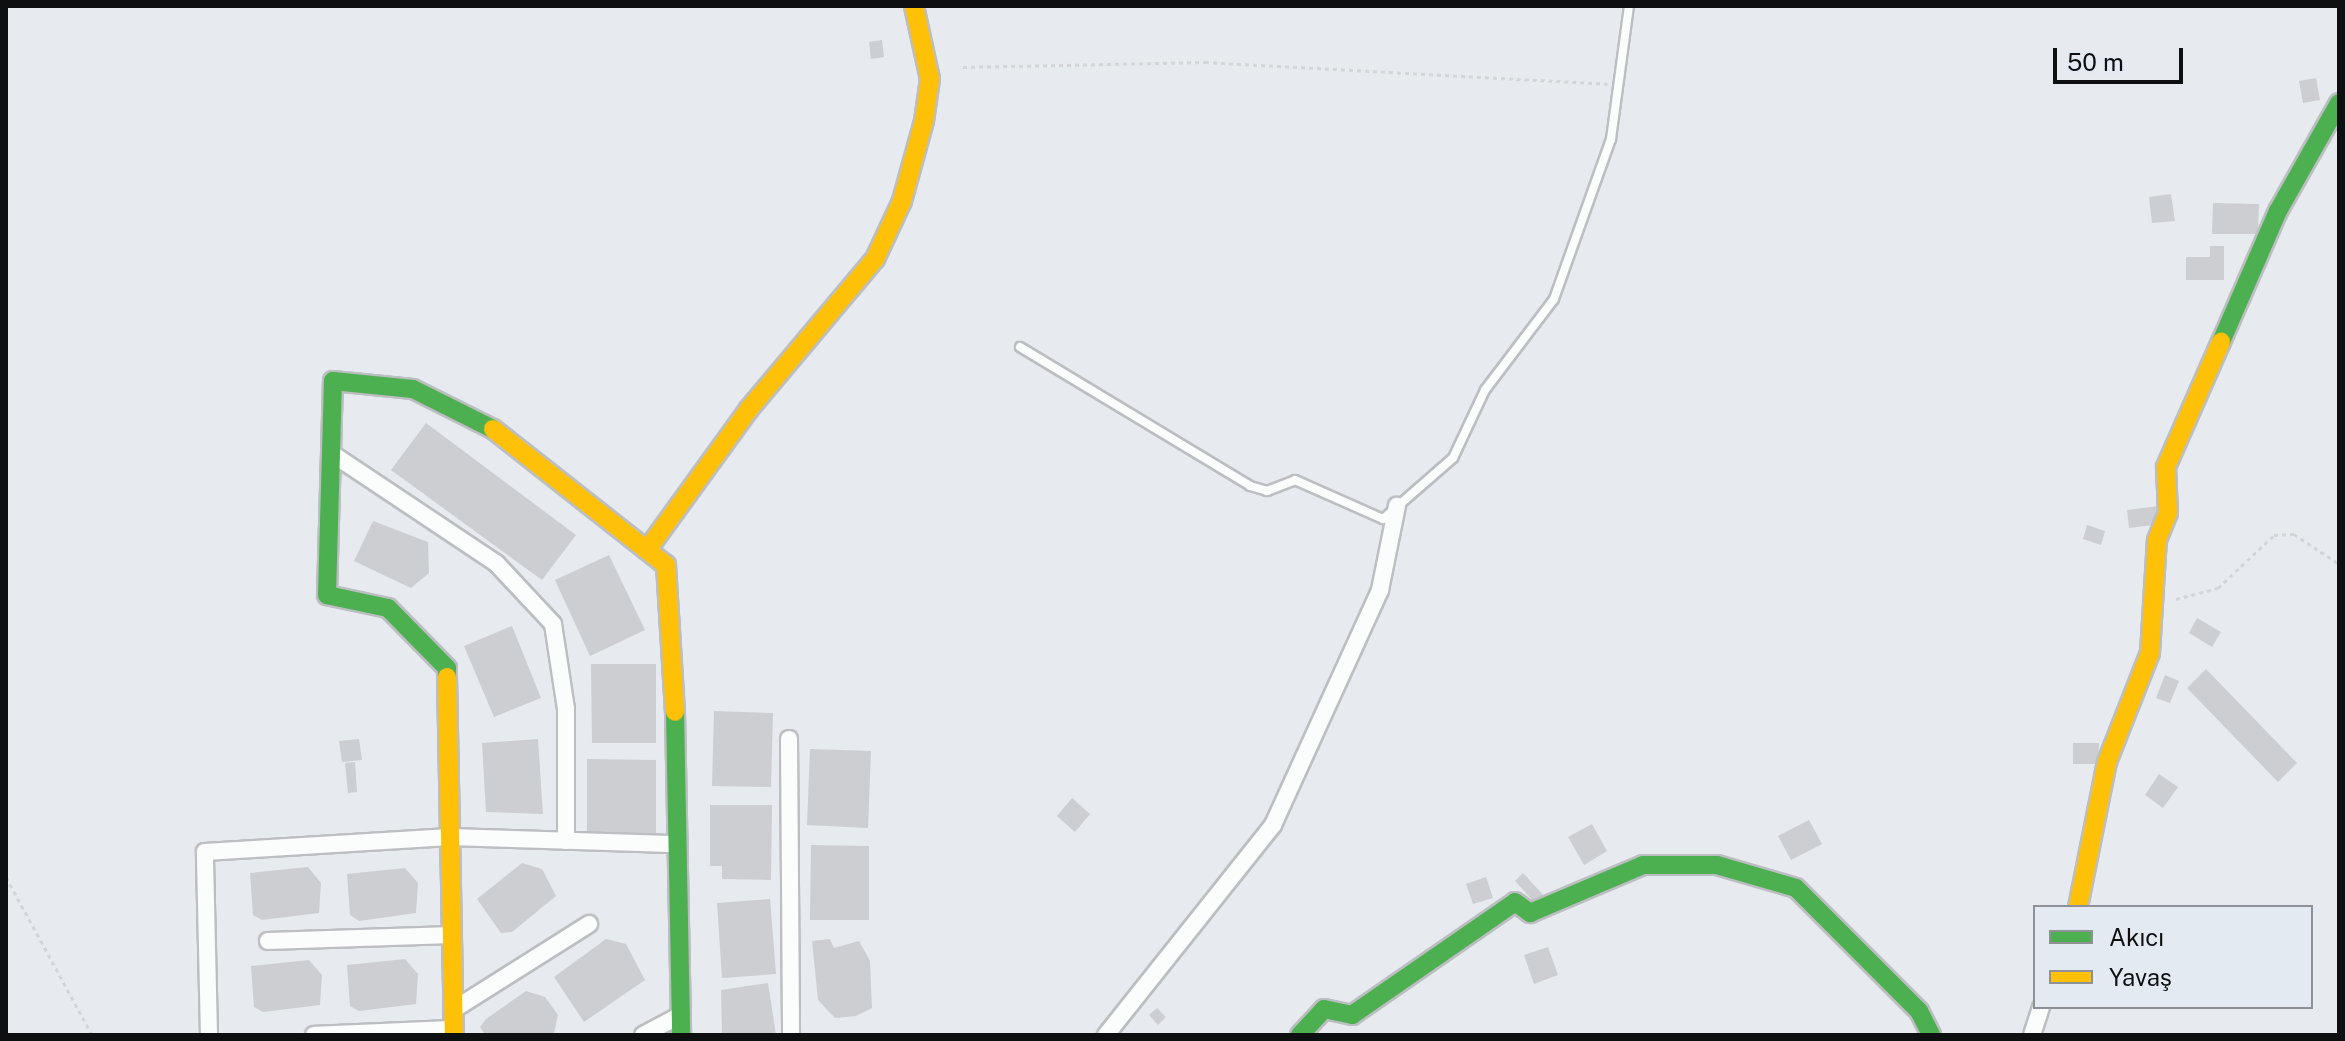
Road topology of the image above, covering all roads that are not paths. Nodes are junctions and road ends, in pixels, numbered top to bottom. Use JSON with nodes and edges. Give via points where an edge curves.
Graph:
{"nodes":[{"id":1,"x":914,"y":6,"type":"edge"},
{"id":2,"x":1629,"y":6,"type":"edge"},
{"id":3,"x":2339,"y":103,"type":"edge"},
{"id":4,"x":1020,"y":347,"type":"dead end"},
{"id":5,"x":331,"y":453,"type":"junction"},
{"id":6,"x":1397,"y":506,"type":"junction"},
{"id":7,"x":647,"y":550,"type":"junction"},
{"id":8,"x":789,"y":739,"type":"dead end"},
{"id":9,"x":450,"y":837,"type":"junction"},
{"id":10,"x":566,"y":841,"type":"junction"},
{"id":11,"x":678,"y":844,"type":"junction"},
{"id":12,"x":2078,"y":905,"type":"edge"},
{"id":13,"x":589,"y":924,"type":"dead end"},
{"id":14,"x":452,"y":935,"type":"junction"},
{"id":15,"x":268,"y":941,"type":"dead end"},
{"id":16,"x":2040,"y":1009,"type":"edge"},
{"id":17,"x":681,"y":1015,"type":"junction"},
{"id":18,"x":454,"y":1025,"type":"edge"},
{"id":19,"x":209,"y":1035,"type":"edge"},
{"id":20,"x":314,"y":1035,"type":"edge"},
{"id":21,"x":643,"y":1035,"type":"edge"},
{"id":22,"x":681,"y":1035,"type":"edge"},
{"id":23,"x":791,"y":1035,"type":"edge"},
{"id":24,"x":1106,"y":1035,"type":"edge"},
{"id":25,"x":1300,"y":1035,"type":"edge"},
{"id":26,"x":1931,"y":1035,"type":"edge"},
{"id":27,"x":2032,"y":1035,"type":"edge"}],
"edges":[{"from":1,"to":7,"type":"street","via":[[930,79],[926,107],[902,201],[875,259],[749,409]]},
{"from":2,"to":6,"type":"lane","via":[[1623,85],[1611,139],[1542,324],[1492,378],[1453,458]]},
{"from":3,"to":12,"type":"street","via":[[2266,235],[2166,467],[2168,513],[2154,571],[2158,599],[2150,653],[2107,762]]},
{"from":4,"to":6,"type":"lane","via":[[1250,486],[1267,491],[1295,480],[1376,519]]},
{"from":5,"to":7,"type":"street","via":[[333,381],[413,389],[488,425]]},
{"from":5,"to":9,"type":"street","via":[[327,595],[388,608],[447,668]]},
{"from":5,"to":10,"type":"street","via":[[496,563],[553,624],[566,709]]},
{"from":6,"to":24,"type":"street","via":[[1380,590],[1273,825]]},
{"from":7,"to":11,"type":"street","via":[[666,565],[673,611]]},
{"from":8,"to":23,"type":"street"},
{"from":9,"to":10,"type":"street"},
{"from":9,"to":14,"type":"street"},
{"from":9,"to":19,"type":"street","via":[[205,852]]},
{"from":10,"to":11,"type":"street"},
{"from":11,"to":17,"type":"street"},
{"from":13,"to":18,"type":"street"},
{"from":14,"to":15,"type":"street"},
{"from":14,"to":18,"type":"street"},
{"from":16,"to":27,"type":"street"},
{"from":17,"to":21,"type":"street"},
{"from":17,"to":22,"type":"street"},
{"from":18,"to":20,"type":"street"},
{"from":25,"to":26,"type":"street","via":[[1324,1009],[1352,1015],[1515,902],[1530,913],[1643,865],[1717,865],[1796,888],[1919,1011]]}]}
